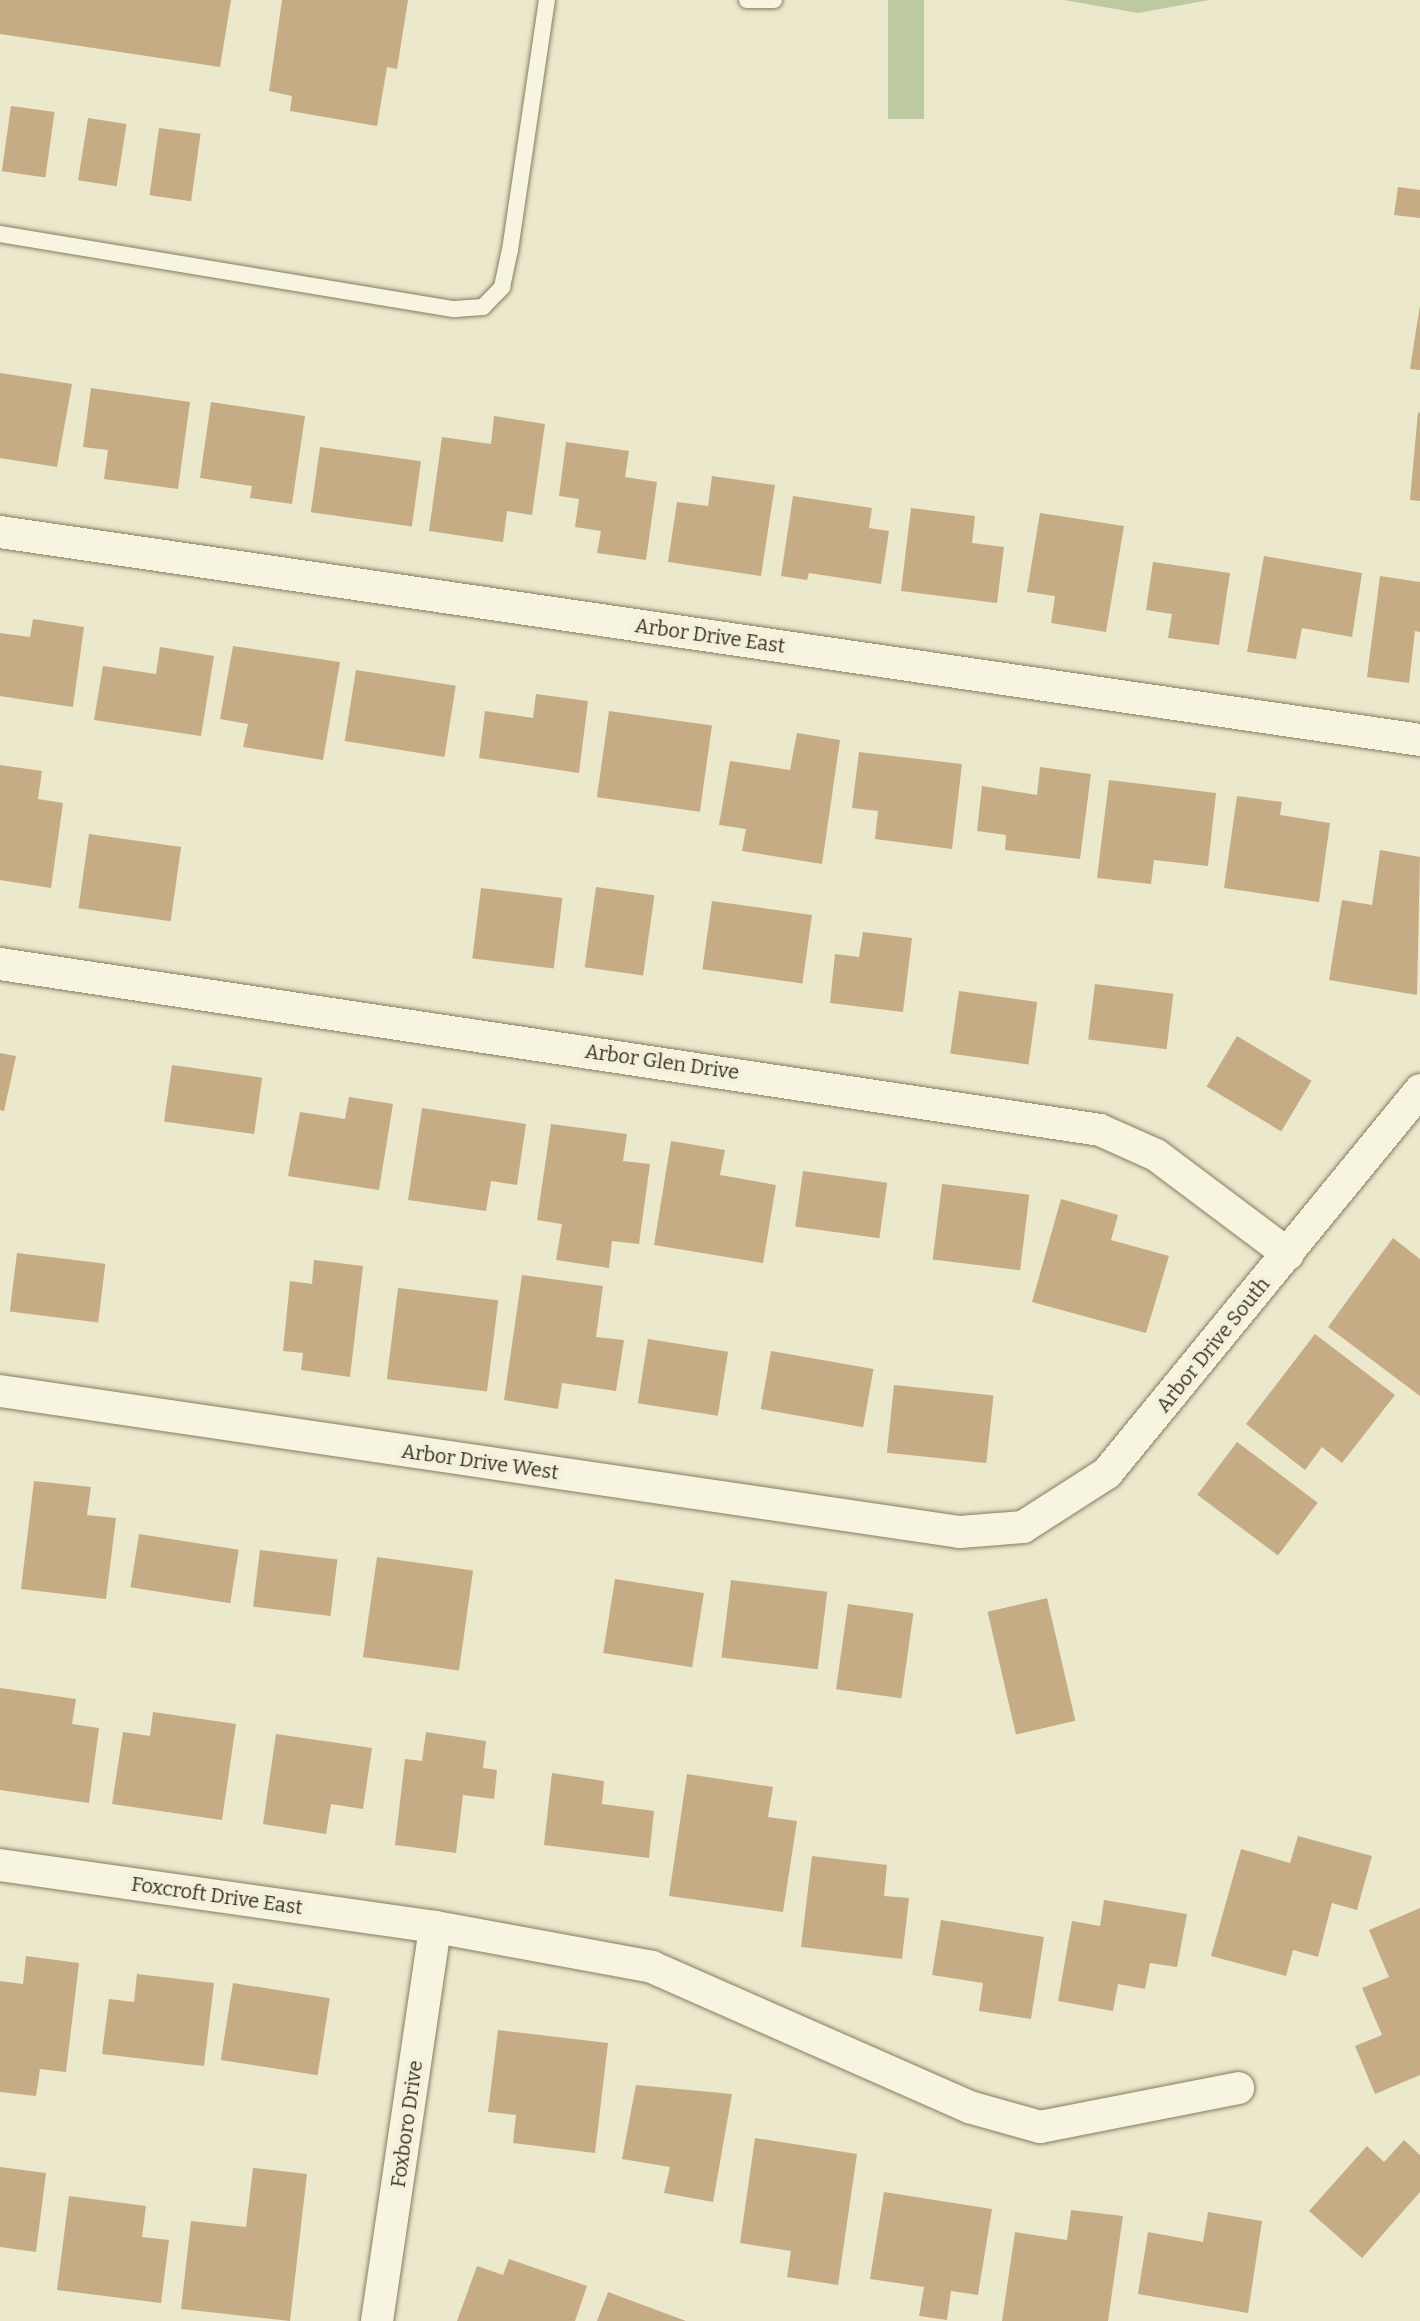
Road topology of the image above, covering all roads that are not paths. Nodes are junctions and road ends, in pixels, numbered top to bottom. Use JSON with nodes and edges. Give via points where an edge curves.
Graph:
{"nodes":[{"id":1,"x":547,"y":0,"type":"edge"},
{"id":2,"x":747,"y":0,"type":"edge"},
{"id":3,"x":774,"y":0,"type":"edge"},
{"id":4,"x":0,"y":234,"type":"edge"},
{"id":5,"x":0,"y":532,"type":"edge"},
{"id":6,"x":1420,"y":740,"type":"edge"},
{"id":7,"x":0,"y":964,"type":"edge"},
{"id":8,"x":1420,"y":1090,"type":"edge"},
{"id":9,"x":1288,"y":1254,"type":"junction"},
{"id":10,"x":0,"y":1391,"type":"edge"},
{"id":11,"x":960,"y":1532,"type":"joint"},
{"id":12,"x":0,"y":1865,"type":"edge"},
{"id":13,"x":435,"y":1927,"type":"junction"},
{"id":14,"x":1238,"y":2088,"type":"dead end"},
{"id":15,"x":377,"y":2321,"type":"edge"}],
"edges":[{"from":1,"to":4,"type":"lane","via":[[510,250],[502,287],[483,307],[455,309]]},
{"from":2,"to":3,"type":"lane"},
{"from":5,"to":6,"type":"street","name":"Arbor Drive East"},
{"from":7,"to":9,"type":"street","name":"Arbor Glen Drive","via":[[1100,1130],[1156,1155]]},
{"from":8,"to":9,"type":"street","name":"Arbor Drive South"},
{"from":9,"to":11,"type":"street","name":"Arbor Drive South","via":[[1107,1473],[1023,1527]]},
{"from":10,"to":11,"type":"street","name":"Arbor Drive West"},
{"from":12,"to":13,"type":"street","name":"Foxcroft Drive East"},
{"from":13,"to":14,"type":"street","name":"Foxcroft Drive East","via":[[652,1967],[969,2107],[1040,2127]]},
{"from":13,"to":15,"type":"street","name":"Foxboro Drive"}]}
